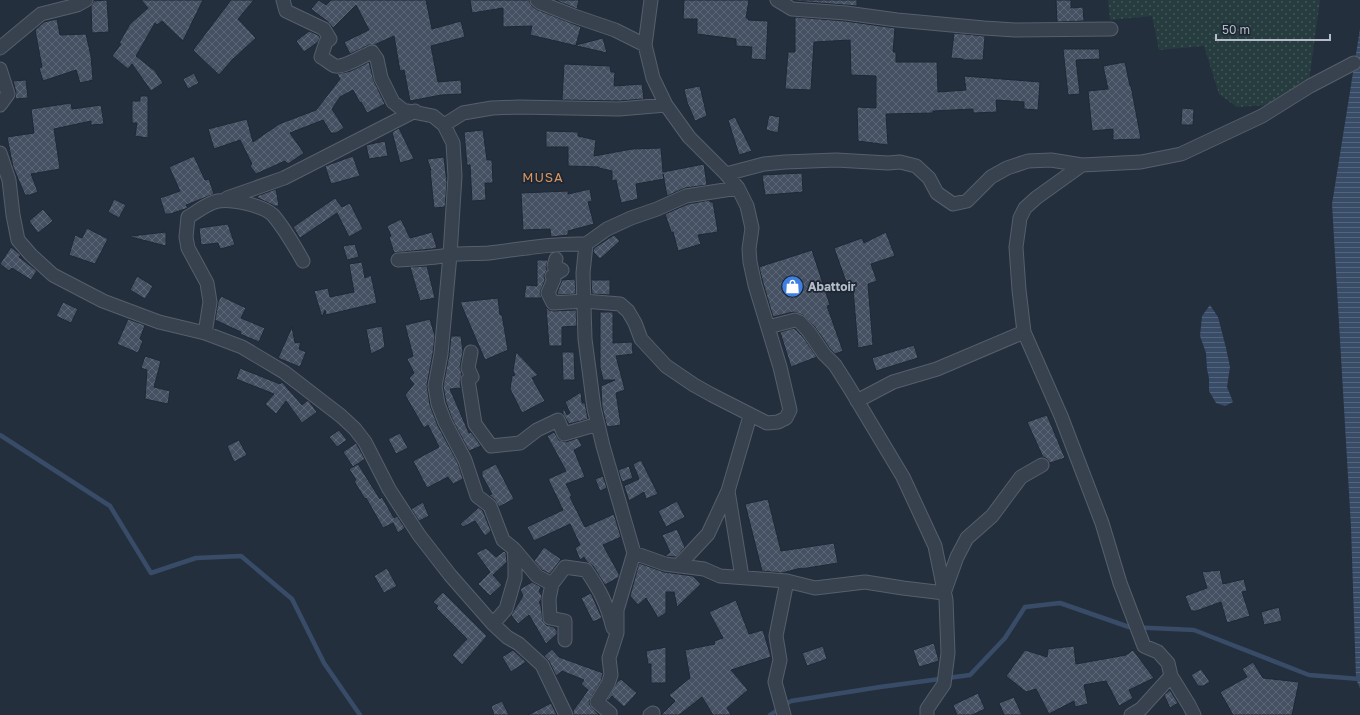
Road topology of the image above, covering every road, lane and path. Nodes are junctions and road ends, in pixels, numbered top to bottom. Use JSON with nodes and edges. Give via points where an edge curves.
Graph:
{"nodes":[{"id":1,"x":86,"y":0,"type":"edge"},
{"id":2,"x":283,"y":0,"type":"edge"},
{"id":3,"x":537,"y":0,"type":"edge"},
{"id":4,"x":651,"y":0,"type":"edge"},
{"id":5,"x":777,"y":0,"type":"edge"},
{"id":6,"x":1111,"y":29,"type":"dead end"},
{"id":7,"x":645,"y":45,"type":"junction"},
{"id":8,"x":0,"y":48,"type":"edge"},
{"id":9,"x":1354,"y":63,"type":"dead end"},
{"id":10,"x":0,"y":69,"type":"edge"},
{"id":11,"x":0,"y":105,"type":"edge"},
{"id":12,"x":666,"y":105,"type":"junction"},
{"id":13,"x":415,"y":111,"type":"junction"},
{"id":14,"x":444,"y":125,"type":"junction"},
{"id":15,"x":0,"y":153,"type":"edge"},
{"id":16,"x":1082,"y":165,"type":"junction"},
{"id":17,"x":726,"y":174,"type":"junction"},
{"id":18,"x":738,"y":188,"type":"junction"},
{"id":19,"x":217,"y":201,"type":"junction"},
{"id":20,"x":586,"y":244,"type":"junction"},
{"id":21,"x":450,"y":255,"type":"junction"},
{"id":22,"x":556,"y":259,"type":"dead end"},
{"id":23,"x":398,"y":260,"type":"dead end"},
{"id":24,"x":303,"y":261,"type":"dead end"},
{"id":25,"x":584,"y":301,"type":"junction"},
{"id":26,"x":768,"y":327,"type":"junction"},
{"id":27,"x":1024,"y":332,"type":"junction"},
{"id":28,"x":205,"y":333,"type":"junction"},
{"id":29,"x":470,"y":352,"type":"dead end"},
{"id":30,"x":857,"y":401,"type":"junction"},
{"id":31,"x":750,"y":416,"type":"junction"},
{"id":32,"x":598,"y":424,"type":"junction"},
{"id":33,"x":1042,"y":464,"type":"dead end"},
{"id":34,"x":728,"y":491,"type":"junction"},
{"id":35,"x":514,"y":549,"type":"junction"},
{"id":36,"x":634,"y":553,"type":"junction"},
{"id":37,"x":678,"y":566,"type":"junction"},
{"id":38,"x":742,"y":577,"type":"junction"},
{"id":39,"x":787,"y":581,"type":"junction"},
{"id":40,"x":552,"y":584,"type":"junction"},
{"id":41,"x":944,"y":593,"type":"junction"},
{"id":42,"x":493,"y":624,"type":"junction"},
{"id":43,"x":616,"y":639,"type":"junction"},
{"id":44,"x":565,"y":640,"type":"dead end"},
{"id":45,"x":1171,"y":676,"type":"junction"},
{"id":46,"x":566,"y":715,"type":"edge"},
{"id":47,"x":609,"y":715,"type":"edge"},
{"id":48,"x":784,"y":715,"type":"edge"},
{"id":49,"x":927,"y":715,"type":"edge"},
{"id":50,"x":1131,"y":715,"type":"edge"},
{"id":51,"x":1194,"y":715,"type":"edge"}],
"edges":[{"from":1,"to":8,"type":"street","via":[[77,5],[41,14]]},
{"from":2,"to":13,"type":"street","via":[[286,11],[324,29],[330,39],[326,42],[321,57],[336,66],[346,65],[372,52],[378,59],[381,78],[393,102],[403,110]]},
{"from":3,"to":7,"type":"street"},
{"from":4,"to":7,"type":"street"},
{"from":5,"to":6,"type":"street","via":[[792,9],[984,28]]},
{"from":7,"to":12,"type":"street","via":[[653,78]]},
{"from":9,"to":16,"type":"street","via":[[1310,86],[1262,116],[1181,154],[1141,162]]},
{"from":10,"to":11,"type":"street","via":[[8,94]]},
{"from":12,"to":14,"type":"street","via":[[619,110],[492,108],[463,113]]},
{"from":12,"to":17,"type":"street","via":[[689,138]]},
{"from":13,"to":14,"type":"street","via":[[433,116]]},
{"from":13,"to":19,"type":"street","via":[[284,178]]},
{"from":14,"to":21,"type":"street","via":[[454,143],[455,176]]},
{"from":15,"to":28,"type":"street","via":[[10,180],[18,240],[53,275],[130,312]]},
{"from":16,"to":17,"type":"street","via":[[1051,160],[1028,161],[1006,168],[967,201],[953,204],[937,193],[929,178],[916,166],[900,162],[785,162],[764,164]]},
{"from":16,"to":27,"type":"street","via":[[1036,198],[1020,218],[1016,247]]},
{"from":17,"to":18,"type":"street"},
{"from":18,"to":20,"type":"street","via":[[686,196],[631,218]]},
{"from":18,"to":26,"type":"street","via":[[747,206],[752,228],[750,262]]},
{"from":19,"to":24,"type":"street","via":[[247,202],[272,214]]},
{"from":19,"to":28,"type":"street","via":[[188,217],[186,237],[188,248],[207,283],[210,302]]},
{"from":20,"to":21,"type":"street","via":[[543,245],[489,253]]},
{"from":20,"to":25,"type":"street","via":[[583,272]]},
{"from":21,"to":23,"type":"street"},
{"from":21,"to":35,"type":"street","via":[[441,354],[435,386],[438,404],[465,460],[477,496],[490,506],[503,540]]},
{"from":22,"to":25,"type":"street","via":[[554,266],[562,270],[552,276],[554,279],[548,293],[553,303]]},
{"from":25,"to":31,"type":"street","via":[[620,304],[628,311],[641,340],[666,366],[700,389]]},
{"from":25,"to":32,"type":"street","via":[[585,339]]},
{"from":26,"to":30,"type":"street","via":[[795,320],[800,322],[835,365]]},
{"from":26,"to":31,"type":"street","via":[[790,410],[786,418],[766,424]]},
{"from":27,"to":30,"type":"street","via":[[937,369],[893,382]]},
{"from":27,"to":45,"type":"street","via":[[1061,416],[1102,523],[1120,582],[1144,646],[1158,652],[1168,663]]},
{"from":28,"to":42,"type":"street","via":[[242,347],[284,372],[355,429],[419,535]]},
{"from":29,"to":32,"type":"street","via":[[468,368],[472,377],[468,380],[475,424],[490,446],[520,443],[537,430],[558,420],[564,434]]},
{"from":30,"to":41,"type":"street","via":[[903,477],[924,520],[935,546]]},
{"from":31,"to":34,"type":"street"},
{"from":32,"to":36,"type":"street"},
{"from":33,"to":41,"type":"street","via":[[1021,477],[992,516],[967,538]]},
{"from":34,"to":37,"type":"street","via":[[708,534]]},
{"from":34,"to":38,"type":"street"},
{"from":35,"to":40,"type":"street","via":[[537,576]]},
{"from":35,"to":42,"type":"street","via":[[515,578],[506,609]]},
{"from":36,"to":37,"type":"street"},
{"from":36,"to":43,"type":"street","via":[[618,610]]},
{"from":37,"to":38,"type":"street","via":[[704,569],[720,576]]},
{"from":38,"to":39,"type":"street"},
{"from":39,"to":41,"type":"street","via":[[815,588],[865,582]]},
{"from":39,"to":48,"type":"street","via":[[776,636],[780,660],[775,682]]},
{"from":40,"to":43,"type":"street","via":[[565,567],[586,570],[601,592]]},
{"from":40,"to":44,"type":"street","via":[[549,600],[550,618],[565,621]]},
{"from":41,"to":49,"type":"street","via":[[948,653],[944,684],[927,709]]},
{"from":42,"to":46,"type":"street","via":[[542,665]]},
{"from":43,"to":47,"type":"street","via":[[609,658],[611,675],[597,702],[610,713]]},
{"from":45,"to":50,"type":"street","via":[[1141,709]]},
{"from":45,"to":51,"type":"street"}]}
